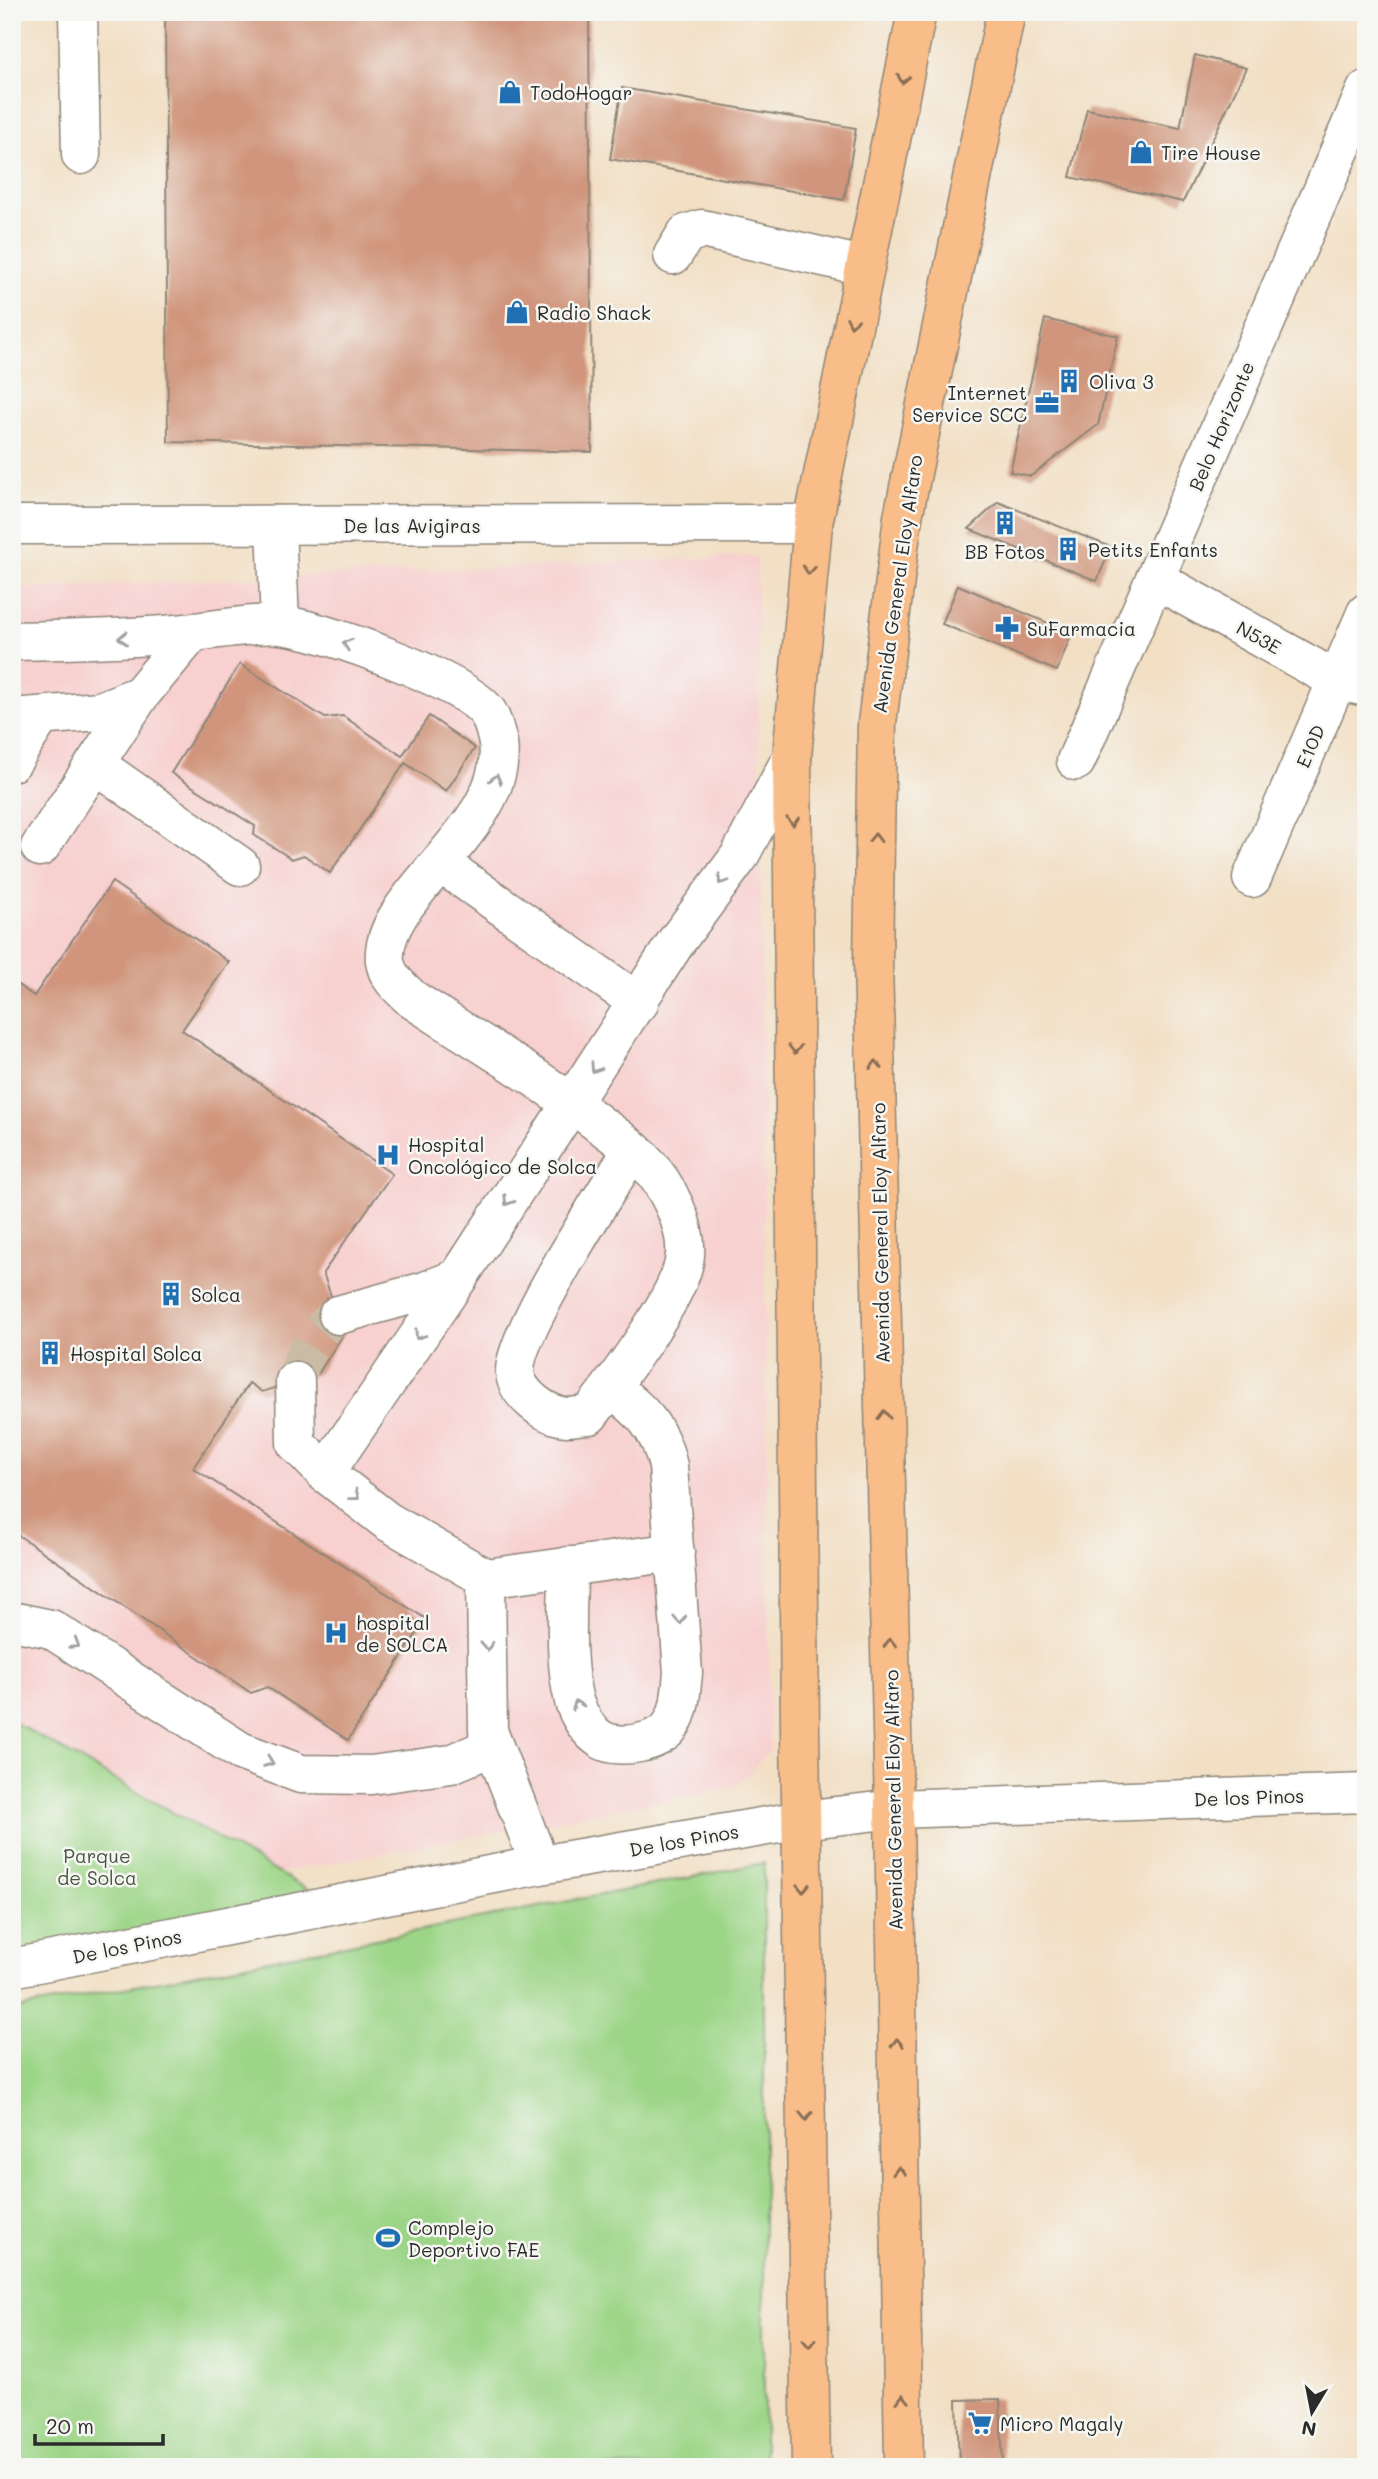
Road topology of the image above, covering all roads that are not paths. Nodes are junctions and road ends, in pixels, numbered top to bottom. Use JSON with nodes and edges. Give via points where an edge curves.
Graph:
{"nodes":[{"id":1,"x":78,"y":12,"type":"edge"},
{"id":2,"x":917,"y":12,"type":"edge"},
{"id":3,"x":1006,"y":12,"type":"edge"},
{"id":4,"x":1366,"y":90,"type":"edge"},
{"id":5,"x":81,"y":155,"type":"dead end"},
{"id":6,"x":673,"y":255,"type":"dead end"},
{"id":7,"x":863,"y":266,"type":"junction"},
{"id":8,"x":813,"y":524,"type":"junction"},
{"id":9,"x":12,"y":525,"type":"edge"},
{"id":10,"x":276,"y":525,"type":"junction"},
{"id":11,"x":1155,"y":579,"type":"junction"},
{"id":12,"x":1366,"y":613,"type":"edge"},
{"id":13,"x":280,"y":624,"type":"junction"},
{"id":14,"x":192,"y":633,"type":"junction"},
{"id":15,"x":12,"y":641,"type":"edge"},
{"id":16,"x":1352,"y":684,"type":"edge"},
{"id":17,"x":141,"y":695,"type":"junction"},
{"id":18,"x":27,"y":717,"type":"edge"},
{"id":19,"x":792,"y":757,"type":"junction"},
{"id":20,"x":1076,"y":761,"type":"dead end"},
{"id":21,"x":12,"y":762,"type":"edge"},
{"id":22,"x":95,"y":764,"type":"junction"},
{"id":23,"x":40,"y":847,"type":"dead end"},
{"id":24,"x":440,"y":863,"type":"junction"},
{"id":25,"x":240,"y":866,"type":"dead end"},
{"id":26,"x":1252,"y":878,"type":"dead end"},
{"id":27,"x":639,"y":1003,"type":"junction"},
{"id":28,"x":572,"y":1103,"type":"junction"},
{"id":29,"x":632,"y":1150,"type":"junction"},
{"id":30,"x":458,"y":1278,"type":"junction"},
{"id":31,"x":338,"y":1315,"type":"tunnel mouth"},
{"id":32,"x":295,"y":1381,"type":"tunnel mouth"},
{"id":33,"x":611,"y":1387,"type":"junction"},
{"id":34,"x":325,"y":1473,"type":"junction"},
{"id":35,"x":675,"y":1552,"type":"junction"},
{"id":36,"x":568,"y":1566,"type":"junction"},
{"id":37,"x":486,"y":1578,"type":"junction"},
{"id":38,"x":12,"y":1622,"type":"edge"},
{"id":39,"x":492,"y":1747,"type":"junction"},
{"id":40,"x":1366,"y":1793,"type":"edge"},
{"id":41,"x":894,"y":1809,"type":"junction"},
{"id":42,"x":802,"y":1820,"type":"junction"},
{"id":43,"x":540,"y":1866,"type":"junction"},
{"id":44,"x":12,"y":1968,"type":"edge"},
{"id":45,"x":811,"y":2467,"type":"edge"},
{"id":46,"x":904,"y":2467,"type":"edge"}],
"edges":[{"from":1,"to":5,"type":"street"},
{"from":2,"to":7,"type":"main road","one_way":true},
{"from":41,"to":3,"type":"main road","name":"Avenida General Eloy Alfaro","one_way":true,"via":[[873,961],[877,723],[903,517]]},
{"from":4,"to":11,"type":"street","name":"Belo Horizonte"},
{"from":6,"to":7,"type":"street","via":[[687,234],[702,229]]},
{"from":7,"to":8,"type":"main road","one_way":true},
{"from":8,"to":10,"type":"street","name":"De las Avigiras"},
{"from":8,"to":19,"type":"main road","one_way":true},
{"from":9,"to":10,"type":"street","name":"De las Avigiras"},
{"from":10,"to":13,"type":"street"},
{"from":11,"to":16,"type":"street","name":"N53E"},
{"from":11,"to":20,"type":"street","name":"Belo Horizonte"},
{"from":12,"to":16,"type":"street","name":"E10D"},
{"from":13,"to":14,"type":"street"},
{"from":24,"to":13,"type":"street","one_way":true,"via":[[492,791],[500,761],[488,712],[466,693],[408,665]]},
{"from":14,"to":15,"type":"street","one_way":true},
{"from":14,"to":17,"type":"street"},
{"from":16,"to":26,"type":"street","name":"E10D"},
{"from":17,"to":18,"type":"street","via":[[100,711]]},
{"from":17,"to":22,"type":"street"},
{"from":18,"to":21,"type":"street"},
{"from":19,"to":27,"type":"street","one_way":true,"via":[[739,857],[676,942]]},
{"from":19,"to":42,"type":"main road","one_way":true},
{"from":22,"to":23,"type":"street"},
{"from":22,"to":25,"type":"street"},
{"from":24,"to":27,"type":"street"},
{"from":24,"to":28,"type":"street","via":[[400,914],[387,941],[385,962],[390,978],[412,999]]},
{"from":27,"to":28,"type":"street","one_way":true},
{"from":28,"to":29,"type":"street"},
{"from":28,"to":30,"type":"street","one_way":true},
{"from":29,"to":33,"type":"street","via":[[664,1188],[684,1237],[685,1261],[673,1292]]},
{"from":29,"to":33,"type":"street","via":[[527,1331],[515,1372],[528,1397],[566,1417],[589,1415]]},
{"from":30,"to":31,"type":"street"},
{"from":30,"to":34,"type":"street","one_way":true},
{"from":32,"to":34,"type":"street","via":[[296,1443]]},
{"from":33,"to":35,"type":"street","via":[[644,1414],[662,1440]]},
{"from":34,"to":37,"type":"street","one_way":true,"via":[[387,1521]]},
{"from":35,"to":36,"type":"street"},
{"from":35,"to":36,"type":"street","one_way":true,"via":[[683,1673],[679,1706],[671,1727],[656,1739],[631,1744],[604,1742],[588,1728],[574,1703],[568,1655]]},
{"from":36,"to":37,"type":"street"},
{"from":37,"to":39,"type":"street","one_way":true},
{"from":38,"to":39,"type":"street","one_way":true,"via":[[51,1629],[240,1751],[301,1774],[371,1775],[438,1766]]},
{"from":39,"to":43,"type":"street"},
{"from":40,"to":41,"type":"street","name":"De los Pinos"},
{"from":41,"to":42,"type":"street","name":"De los Pinos"},
{"from":46,"to":41,"type":"main road","name":"Avenida General Eloy Alfaro","one_way":true},
{"from":42,"to":43,"type":"street","name":"De los Pinos"},
{"from":42,"to":45,"type":"main road","one_way":true},
{"from":43,"to":44,"type":"street","name":"De los Pinos"}]}
